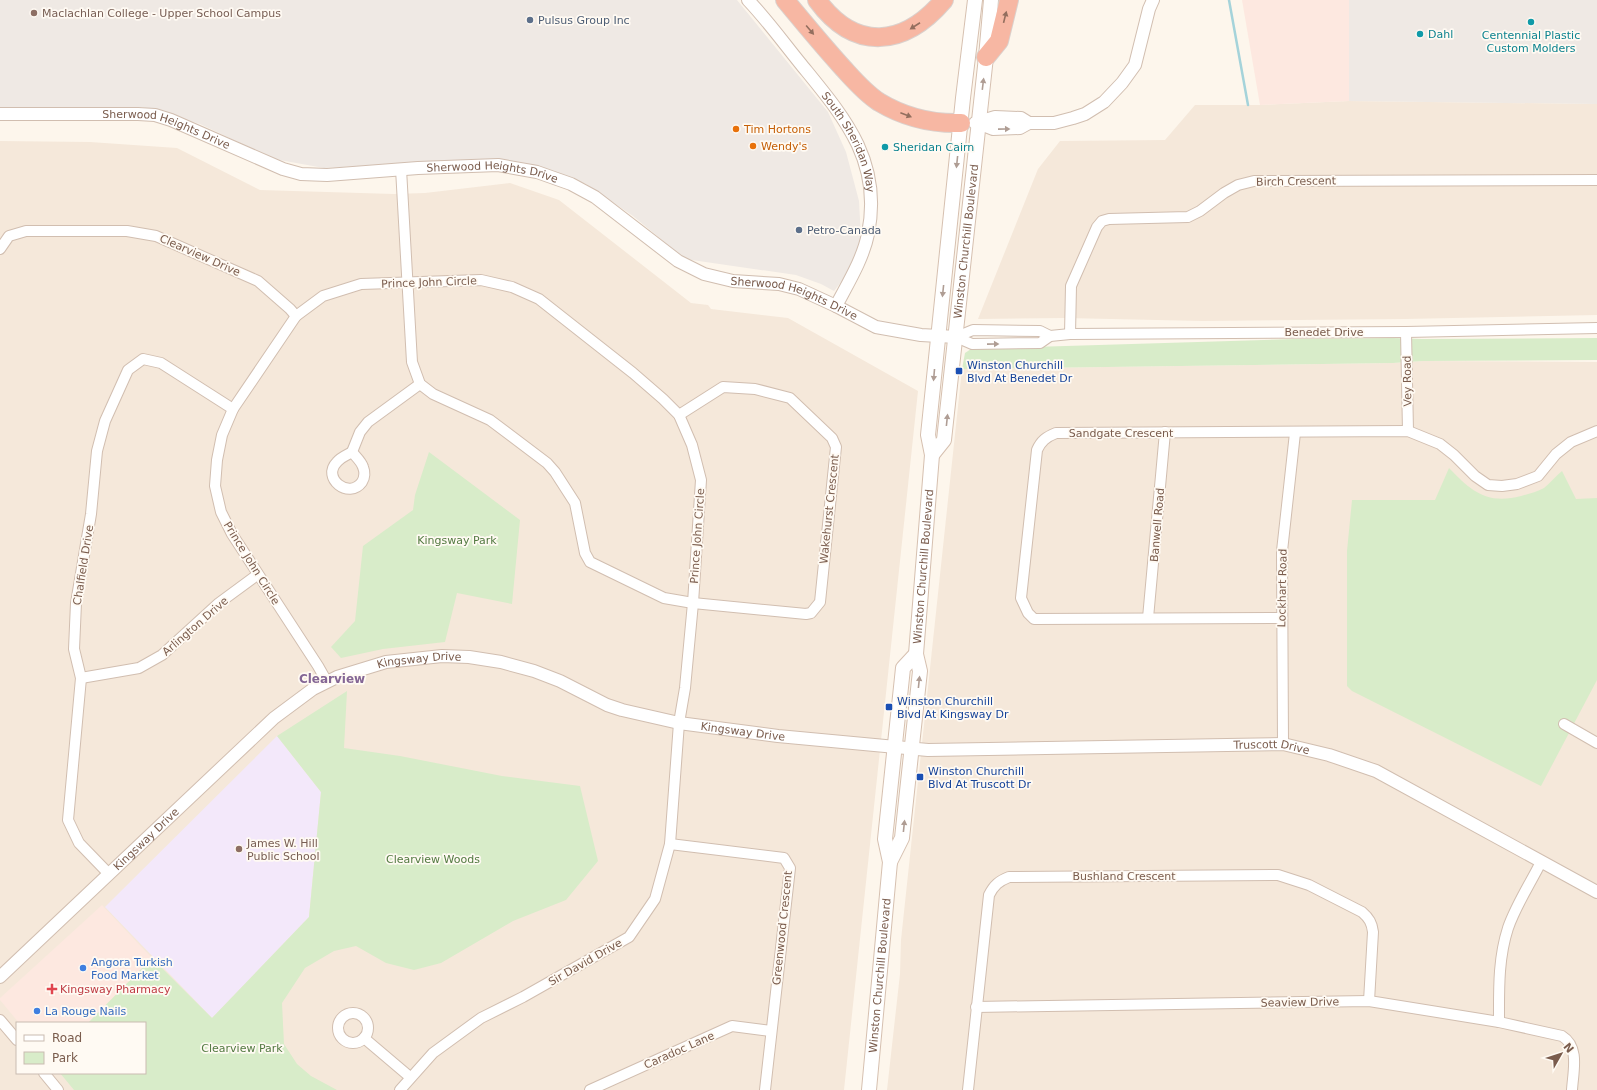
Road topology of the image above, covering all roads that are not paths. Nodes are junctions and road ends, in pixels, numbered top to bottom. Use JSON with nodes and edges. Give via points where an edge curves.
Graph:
{"nodes":[{"id":1,"x":748,"y":0,"type":"edge"},
{"id":2,"x":785,"y":0,"type":"edge"},
{"id":3,"x":818,"y":0,"type":"edge"},
{"id":4,"x":944,"y":0,"type":"edge"},
{"id":5,"x":975,"y":0,"type":"edge"},
{"id":6,"x":991,"y":0,"type":"edge"},
{"id":7,"x":1009,"y":0,"type":"edge"},
{"id":8,"x":1153,"y":0,"type":"edge"},
{"id":9,"x":986,"y":57,"type":"junction"},
{"id":10,"x":0,"y":114,"type":"edge"},
{"id":11,"x":970,"y":123,"type":"junction"},
{"id":12,"x":401,"y":169,"type":"junction"},
{"id":13,"x":1597,"y":180,"type":"edge"},
{"id":14,"x":0,"y":249,"type":"edge"},
{"id":15,"x":407,"y":282,"type":"junction"},
{"id":16,"x":836,"y":306,"type":"junction"},
{"id":17,"x":296,"y":316,"type":"junction"},
{"id":18,"x":1597,"y":328,"type":"edge"},
{"id":19,"x":1406,"y":332,"type":"junction"},
{"id":20,"x":1070,"y":334,"type":"junction"},
{"id":21,"x":938,"y":336,"type":"junction"},
{"id":22,"x":956,"y":337,"type":"junction"},
{"id":23,"x":420,"y":384,"type":"junction"},
{"id":24,"x":233,"y":409,"type":"junction"},
{"id":25,"x":679,"y":415,"type":"junction"},
{"id":26,"x":1408,"y":431,"type":"junction"},
{"id":27,"x":1597,"y":431,"type":"edge"},
{"id":28,"x":1165,"y":432,"type":"junction"},
{"id":29,"x":1295,"y":432,"type":"junction"},
{"id":30,"x":352,"y":452,"type":"dead end"},
{"id":31,"x":932,"y":455,"type":"junction"},
{"id":32,"x":257,"y":575,"type":"junction"},
{"id":33,"x":693,"y":603,"type":"junction"},
{"id":34,"x":1148,"y":618,"type":"junction"},
{"id":35,"x":1281,"y":618,"type":"junction"},
{"id":36,"x":916,"y":654,"type":"junction"},
{"id":37,"x":81,"y":678,"type":"junction"},
{"id":38,"x":327,"y":682,"type":"junction"},
{"id":39,"x":679,"y":723,"type":"junction"},
{"id":40,"x":1564,"y":724,"type":"dead end"},
{"id":41,"x":1597,"y":743,"type":"edge"},
{"id":42,"x":1283,"y":744,"type":"junction"},
{"id":43,"x":895,"y":746,"type":"junction"},
{"id":44,"x":912,"y":748,"type":"junction"},
{"id":45,"x":670,"y":844,"type":"junction"},
{"id":46,"x":890,"y":862,"type":"junction"},
{"id":47,"x":1541,"y":862,"type":"junction"},
{"id":48,"x":109,"y":874,"type":"junction"},
{"id":49,"x":1597,"y":892,"type":"edge"},
{"id":50,"x":0,"y":977,"type":"edge"},
{"id":51,"x":1369,"y":1001,"type":"junction"},
{"id":52,"x":976,"y":1007,"type":"junction"},
{"id":53,"x":0,"y":1020,"type":"edge"},
{"id":54,"x":1499,"y":1022,"type":"junction"},
{"id":55,"x":771,"y":1031,"type":"junction"},
{"id":56,"x":364,"y":1038,"type":"dead end"},
{"id":57,"x":16,"y":1039,"type":"edge"},
{"id":58,"x":45,"y":1074,"type":"edge"},
{"id":59,"x":410,"y":1078,"type":"junction"},
{"id":60,"x":58,"y":1090,"type":"edge"},
{"id":61,"x":400,"y":1090,"type":"edge"},
{"id":62,"x":590,"y":1090,"type":"edge"},
{"id":63,"x":765,"y":1090,"type":"edge"},
{"id":64,"x":869,"y":1090,"type":"edge"},
{"id":65,"x":968,"y":1090,"type":"edge"},
{"id":66,"x":1572,"y":1090,"type":"edge"}],
"edges":[{"from":1,"to":16,"type":"street","name":"South Sheridan Way","via":[[836,107],[853,133],[867,166],[871,202],[868,236],[858,265]]},
{"from":2,"to":11,"type":"highway","one_way":true,"via":[[859,85],[877,101],[915,118],[940,123]]},
{"from":4,"to":3,"type":"highway","one_way":true,"via":[[916,26],[893,36],[864,36],[842,26]]},
{"from":5,"to":11,"type":"main road","name":"Winston Churchill Boulevard"},
{"from":6,"to":9,"type":"main road","name":"Winston Churchill Boulevard"},
{"from":9,"to":7,"type":"highway","one_way":true,"via":[[999,41]]},
{"from":8,"to":11,"type":"street","via":[[1134,65],[1122,84],[1094,109],[1054,123],[1029,123],[1020,128],[993,129]]},
{"from":11,"to":9,"type":"main road","name":"Winston Churchill Boulevard","one_way":true},
{"from":10,"to":12,"type":"street","name":"Sherwood Heights Drive","via":[[155,115],[298,173],[327,175]]},
{"from":11,"to":21,"type":"main road","name":"Winston Churchill Boulevard","one_way":true},
{"from":11,"to":22,"type":"main road","name":"Winston Churchill Boulevard"},
{"from":12,"to":15,"type":"street"},
{"from":12,"to":16,"type":"street","name":"Sherwood Heights Drive","via":[[498,165],[536,172],[571,184],[595,197],[678,261],[704,274],[733,281],[779,284],[799,289]]},
{"from":13,"to":20,"type":"street","name":"Birch Crescent","via":[[1254,181],[1238,185],[1188,217],[1102,221],[1096,227],[1071,286]]},
{"from":14,"to":17,"type":"street","name":"Clearview Drive","via":[[9,236],[26,231],[127,231],[156,236],[258,281]]},
{"from":15,"to":17,"type":"street","name":"Prince John Circle","via":[[361,284],[323,296]]},
{"from":15,"to":23,"type":"street","via":[[412,362]]},
{"from":15,"to":25,"type":"street","name":"Prince John Circle","via":[[481,280],[512,287],[539,300],[633,373]]},
{"from":16,"to":21,"type":"street","name":"Sherwood Heights Drive","via":[[876,327]]},
{"from":17,"to":24,"type":"street","name":"Prince John Circle"},
{"from":18,"to":19,"type":"street","name":"Benedet Drive"},
{"from":19,"to":20,"type":"street","name":"Benedet Drive"},
{"from":19,"to":26,"type":"street","name":"Vey Road"},
{"from":20,"to":22,"type":"street","name":"Benedet Drive","via":[[1050,336],[1040,331],[973,330]]},
{"from":21,"to":22,"type":"street","name":"Sherwood Heights Drive"},
{"from":21,"to":31,"type":"main road","name":"Winston Churchill Boulevard","one_way":true,"via":[[928,435]]},
{"from":31,"to":22,"type":"main road","name":"Winston Churchill Boulevard","one_way":true,"via":[[944,440]]},
{"from":23,"to":30,"type":"street","via":[[368,422],[360,432]]},
{"from":23,"to":33,"type":"street","via":[[433,394],[490,420],[556,472],[575,503],[585,553],[590,562],[664,598]]},
{"from":24,"to":32,"type":"street","name":"Prince John Circle","via":[[222,436],[215,486],[221,512]]},
{"from":24,"to":37,"type":"street","name":"Chalfield Drive","via":[[161,363],[143,359],[128,370],[106,420],[97,451],[91,514],[76,603],[74,649]]},
{"from":25,"to":33,"type":"street","name":"Prince John Circle","via":[[692,445],[702,480]]},
{"from":25,"to":33,"type":"street","name":"Wakehurst Crescent","via":[[723,387],[755,389],[790,398],[832,438],[836,447],[820,602],[811,613]]},
{"from":26,"to":27,"type":"street","name":"Sandgate Crescent","via":[[1440,444],[1488,485],[1502,486],[1517,484],[1538,476],[1562,449],[1584,435]]},
{"from":26,"to":29,"type":"street","name":"Sandgate Crescent"},
{"from":28,"to":29,"type":"street","name":"Sandgate Crescent"},
{"from":28,"to":34,"type":"street","name":"Banwell Road"},
{"from":28,"to":34,"type":"street","name":"Sandgate Crescent","via":[[1056,433],[1041,442],[1037,450],[1021,598],[1028,613],[1034,618]]},
{"from":29,"to":35,"type":"street","name":"Lockhart Road","via":[[1282,551]]},
{"from":31,"to":36,"type":"main road","name":"Winston Churchill Boulevard"},
{"from":32,"to":37,"type":"street","name":"Arlington Drive","via":[[220,603],[162,655],[139,668]]},
{"from":32,"to":38,"type":"street","name":"Prince John Circle"},
{"from":33,"to":39,"type":"street","name":"Prince John Circle"},
{"from":34,"to":35,"type":"street","name":"Sandgate Crescent"},
{"from":35,"to":42,"type":"street","name":"Lockhart Road"},
{"from":36,"to":43,"type":"main road","name":"Winston Churchill Boulevard","via":[[904,668]]},
{"from":44,"to":36,"type":"main road","name":"Winston Churchill Boulevard","one_way":true,"via":[[920,671]]},
{"from":37,"to":48,"type":"street","name":"Chalfield Drive","via":[[68,820],[79,843]]},
{"from":38,"to":39,"type":"street","name":"Kingsway Drive","via":[[386,662],[442,656],[469,657],[534,671],[607,705]]},
{"from":38,"to":48,"type":"street","name":"Kingsway Drive","via":[[313,689],[274,718]]},
{"from":39,"to":43,"type":"street","name":"Kingsway Drive","via":[[778,736]]},
{"from":39,"to":45,"type":"street","name":"Sir David Drive"},
{"from":40,"to":41,"type":"street"},
{"from":42,"to":44,"type":"street","name":"Truscott Drive","via":[[928,750]]},
{"from":42,"to":47,"type":"street","name":"Truscott Drive","via":[[1329,755],[1376,771]]},
{"from":43,"to":44,"type":"street","name":"Kingsway Drive"},
{"from":43,"to":46,"type":"main road","name":"Winston Churchill Boulevard","via":[[885,839]]},
{"from":46,"to":44,"type":"main road","name":"Winston Churchill Boulevard","one_way":true,"via":[[902,838]]},
{"from":45,"to":55,"type":"street","name":"Greenwood Crescent","via":[[784,858],[790,868]]},
{"from":45,"to":59,"type":"street","name":"Sir David Drive","via":[[654,899],[629,937],[523,998],[481,1018],[433,1053]]},
{"from":46,"to":64,"type":"main road","name":"Winston Churchill Boulevard"},
{"from":47,"to":49,"type":"street","name":"Truscott Drive"},
{"from":47,"to":54,"type":"street","via":[[1508,929],[1499,979]]},
{"from":48,"to":50,"type":"street","name":"Kingsway Drive"},
{"from":51,"to":52,"type":"street","name":"Seaview Drive"},
{"from":51,"to":52,"type":"street","name":"Bushland Crescent","via":[[1373,924],[1362,912],[1309,885],[1278,875],[1009,877],[994,886],[989,895]]},
{"from":51,"to":54,"type":"street","name":"Seaview Drive"},
{"from":52,"to":65,"type":"street","name":"Bushland Crescent"},
{"from":53,"to":57,"type":"street"},
{"from":54,"to":66,"type":"street","name":"Seaview Drive","via":[[1562,1036],[1569,1040],[1574,1057]]},
{"from":55,"to":62,"type":"street","name":"Caradoc Lane","via":[[732,1026]]},
{"from":55,"to":63,"type":"street","name":"Greenwood Crescent"},
{"from":56,"to":59,"type":"street"},
{"from":58,"to":60,"type":"street"},
{"from":59,"to":61,"type":"street","name":"Sir David Drive"}]}
